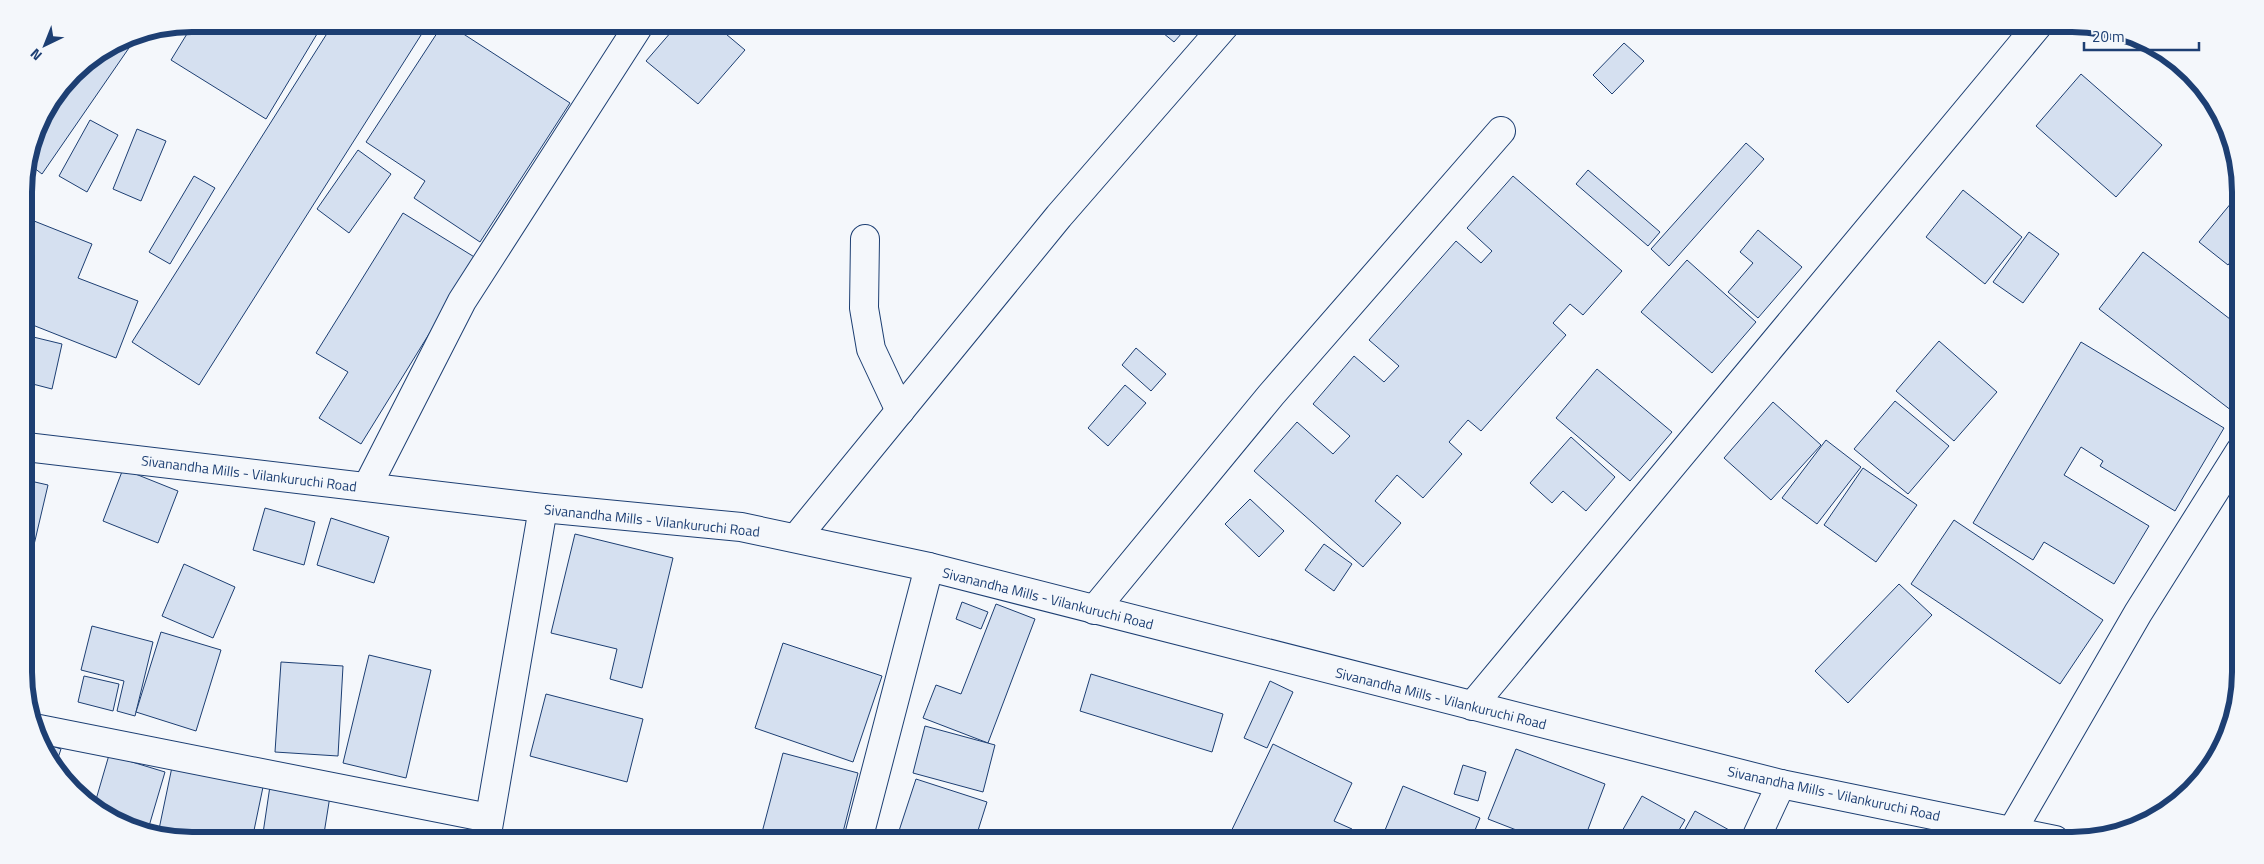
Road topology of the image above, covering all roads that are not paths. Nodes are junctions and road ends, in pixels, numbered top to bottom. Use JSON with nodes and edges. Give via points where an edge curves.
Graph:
{"nodes":[{"id":1,"x":634,"y":33,"type":"edge"},
{"id":2,"x":1218,"y":33,"type":"edge"},
{"id":3,"x":2032,"y":33,"type":"edge"},
{"id":4,"x":1501,"y":132,"type":"dead end"},
{"id":5,"x":865,"y":239,"type":"dead end"},
{"id":6,"x":900,"y":411,"type":"junction"},
{"id":7,"x":33,"y":448,"type":"edge"},
{"id":8,"x":2232,"y":464,"type":"edge"},
{"id":9,"x":367,"y":487,"type":"junction"},
{"id":10,"x":543,"y":508,"type":"junction"},
{"id":11,"x":796,"y":538,"type":"junction"},
{"id":12,"x":929,"y":567,"type":"junction"},
{"id":13,"x":1094,"y":610,"type":"junction"},
{"id":14,"x":1472,"y":706,"type":"junction"},
{"id":15,"x":44,"y":730,"type":"edge"},
{"id":16,"x":1781,"y":784,"type":"junction"},
{"id":17,"x":487,"y":829,"type":"edge"},
{"id":18,"x":1758,"y":831,"type":"edge"},
{"id":19,"x":2012,"y":831,"type":"joint"},
{"id":20,"x":860,"y":832,"type":"edge"}],
"edges":[{"from":1,"to":9,"type":"street","via":[[462,301]]},
{"from":2,"to":6,"type":"street","via":[[1058,216]]},
{"from":3,"to":14,"type":"street"},
{"from":4,"to":13,"type":"street","via":[[1271,395]]},
{"from":5,"to":6,"type":"street","via":[[864,308],[871,349]]},
{"from":6,"to":11,"type":"street"},
{"from":7,"to":9,"type":"street","name":"Sivanandha Mills - Vilankuruchi Road"},
{"from":8,"to":19,"type":"street","via":[[2138,613]]},
{"from":9,"to":10,"type":"street","name":"Sivanandha Mills - Vilankuruchi Road"},
{"from":10,"to":11,"type":"street","name":"Sivanandha Mills - Vilankuruchi Road","via":[[741,527]]},
{"from":10,"to":17,"type":"street"},
{"from":11,"to":12,"type":"street","name":"Sivanandha Mills - Vilankuruchi Road"},
{"from":12,"to":13,"type":"street","name":"Sivanandha Mills - Vilankuruchi Road"},
{"from":12,"to":20,"type":"street"},
{"from":13,"to":14,"type":"street","name":"Sivanandha Mills - Vilankuruchi Road"},
{"from":14,"to":16,"type":"street","name":"Sivanandha Mills - Vilankuruchi Road"},
{"from":15,"to":17,"type":"street"},
{"from":16,"to":18,"type":"street"},
{"from":16,"to":19,"type":"street","name":"Sivanandha Mills - Vilankuruchi Road"}]}
